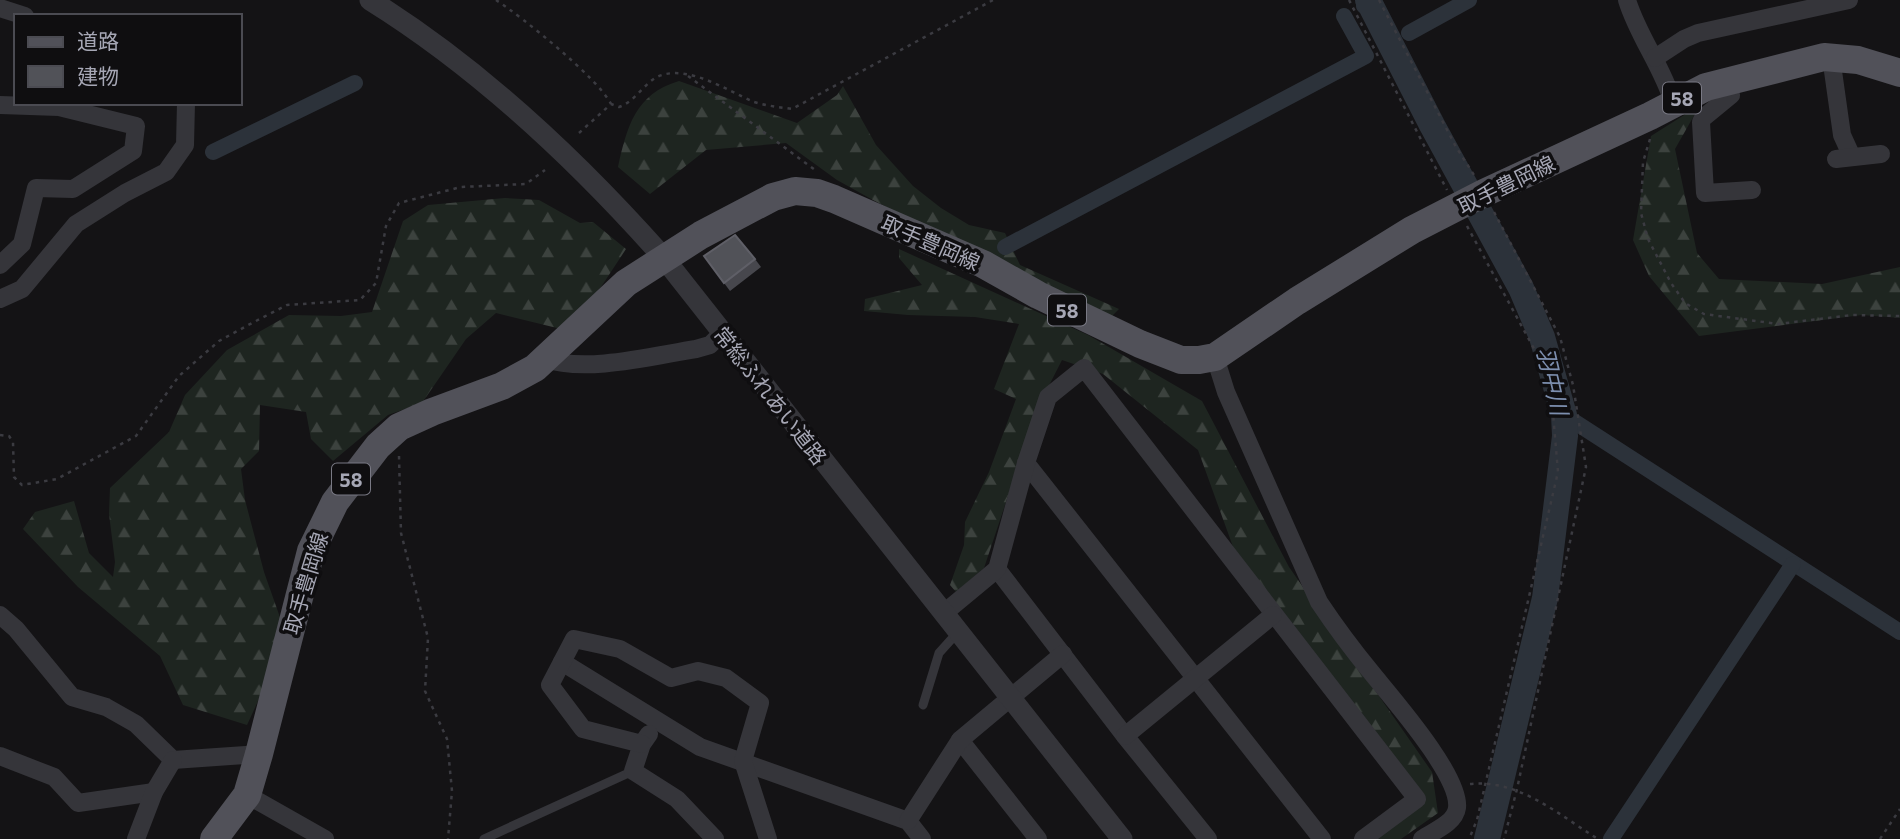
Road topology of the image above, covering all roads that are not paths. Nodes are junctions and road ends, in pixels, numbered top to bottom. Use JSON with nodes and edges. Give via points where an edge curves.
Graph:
{"nodes":[{"id":1,"x":370,"y":0,"type":"edge"},
{"id":2,"x":1627,"y":0,"type":"edge"},
{"id":3,"x":1849,"y":0,"type":"edge"},
{"id":4,"x":0,"y":8,"type":"edge"},
{"id":5,"x":19,"y":14,"type":"edge"},
{"id":6,"x":1831,"y":57,"type":"junction"},
{"id":7,"x":1655,"y":58,"type":"junction"},
{"id":8,"x":1900,"y":73,"type":"edge"},
{"id":9,"x":1727,"y":81,"type":"junction"},
{"id":10,"x":0,"y":105,"type":"edge"},
{"id":11,"x":186,"y":105,"type":"edge"},
{"id":12,"x":1662,"y":109,"type":"junction"},
{"id":13,"x":1881,"y":154,"type":"dead end"},
{"id":14,"x":1752,"y":190,"type":"dead end"},
{"id":15,"x":663,"y":257,"type":"junction"},
{"id":16,"x":0,"y":265,"type":"edge"},
{"id":17,"x":0,"y":299,"type":"edge"},
{"id":18,"x":722,"y":333,"type":"junction"},
{"id":19,"x":1215,"y":357,"type":"junction"},
{"id":20,"x":545,"y":359,"type":"junction"},
{"id":21,"x":1026,"y":463,"type":"junction"},
{"id":22,"x":997,"y":569,"type":"junction"},
{"id":23,"x":944,"y":613,"type":"junction"},
{"id":24,"x":0,"y":615,"type":"edge"},
{"id":25,"x":1273,"y":615,"type":"junction"},
{"id":26,"x":958,"y":632,"type":"junction"},
{"id":27,"x":1063,"y":654,"type":"junction"},
{"id":28,"x":562,"y":662,"type":"junction"},
{"id":29,"x":1195,"y":678,"type":"junction"},
{"id":30,"x":1010,"y":697,"type":"junction"},
{"id":31,"x":923,"y":705,"type":"dead end"},
{"id":32,"x":658,"y":723,"type":"junction"},
{"id":33,"x":1125,"y":736,"type":"junction"},
{"id":34,"x":960,"y":740,"type":"junction"},
{"id":35,"x":642,"y":744,"type":"junction"},
{"id":36,"x":260,"y":754,"type":"junction"},
{"id":37,"x":0,"y":756,"type":"edge"},
{"id":38,"x":173,"y":760,"type":"junction"},
{"id":39,"x":743,"y":761,"type":"junction"},
{"id":40,"x":633,"y":771,"type":"junction"},
{"id":41,"x":154,"y":793,"type":"junction"},
{"id":42,"x":247,"y":796,"type":"junction"},
{"id":43,"x":908,"y":821,"type":"junction"},
{"id":44,"x":136,"y":839,"type":"edge"},
{"id":45,"x":214,"y":839,"type":"edge"},
{"id":46,"x":325,"y":839,"type":"edge"},
{"id":47,"x":484,"y":839,"type":"edge"},
{"id":48,"x":715,"y":839,"type":"edge"},
{"id":49,"x":768,"y":839,"type":"edge"},
{"id":50,"x":922,"y":839,"type":"edge"},
{"id":51,"x":1038,"y":839,"type":"edge"},
{"id":52,"x":1122,"y":839,"type":"edge"},
{"id":53,"x":1208,"y":839,"type":"edge"},
{"id":54,"x":1322,"y":839,"type":"edge"},
{"id":55,"x":1363,"y":839,"type":"edge"},
{"id":56,"x":1422,"y":839,"type":"edge"}],
"edges":[{"from":1,"to":15,"type":"street","name":"常総ふれあい道路","via":[[431,41],[541,130]]},
{"from":2,"to":7,"type":"street"},
{"from":3,"to":7,"type":"street","via":[[1714,29],[1684,39]]},
{"from":4,"to":5,"type":"street"},
{"from":6,"to":8,"type":"main road","name":"取手豊岡線","number":"58"},
{"from":6,"to":9,"type":"main road","name":"取手豊岡線","number":"58"},
{"from":6,"to":13,"type":"street","via":[[1844,158]]},
{"from":7,"to":12,"type":"street"},
{"from":9,"to":12,"type":"main road","name":"取手豊岡線","number":"58"},
{"from":9,"to":14,"type":"street","via":[[1731,95],[1701,122],[1705,193]]},
{"from":10,"to":16,"type":"street","via":[[59,107],[136,126],[133,152],[73,189],[36,188],[22,244]]},
{"from":11,"to":17,"type":"street","via":[[185,145],[166,172],[76,224],[22,289]]},
{"from":12,"to":19,"type":"main road","name":"取手豊岡線","number":"58","via":[[1412,230]]},
{"from":15,"to":18,"type":"street","name":"常総ふれあい道路"},
{"from":15,"to":19,"type":"main road","name":"取手豊岡線","number":"58","via":[[773,197],[795,191],[817,193],[983,264],[1140,344],[1181,360]]},
{"from":15,"to":20,"type":"main road","name":"取手豊岡線","number":"58","via":[[626,283]]},
{"from":18,"to":20,"type":"street","via":[[710,345],[670,353],[592,364]]},
{"from":18,"to":23,"type":"street","name":"常総ふれあい道路"},
{"from":19,"to":56,"type":"street","via":[[1226,392],[1319,602],[1417,727],[1452,785],[1457,806],[1453,818]]},
{"from":20,"to":36,"type":"main road","name":"取手豊岡線","number":"58","via":[[502,386],[399,427],[353,476],[311,551]]},
{"from":21,"to":22,"type":"street"},
{"from":21,"to":25,"type":"street","via":[[1048,397],[1084,368]]},
{"from":21,"to":29,"type":"street"},
{"from":22,"to":23,"type":"street"},
{"from":22,"to":27,"type":"street"},
{"from":23,"to":26,"type":"street","name":"常総ふれあい道路"},
{"from":24,"to":38,"type":"street","via":[[72,697],[106,707],[136,724]]},
{"from":25,"to":29,"type":"street"},
{"from":25,"to":55,"type":"street","via":[[1417,799]]},
{"from":26,"to":30,"type":"street","name":"常総ふれあい道路"},
{"from":26,"to":31,"type":"lane","via":[[939,653]]},
{"from":27,"to":30,"type":"street"},
{"from":27,"to":33,"type":"street"},
{"from":28,"to":32,"type":"street"},
{"from":28,"to":35,"type":"street","via":[[550,685],[583,729]]},
{"from":28,"to":39,"type":"street","via":[[574,639],[620,649],[671,678],[698,671],[726,678],[760,703]]},
{"from":29,"to":33,"type":"street"},
{"from":29,"to":54,"type":"street"},
{"from":30,"to":34,"type":"street"},
{"from":30,"to":52,"type":"street","name":"常総ふれあい道路"},
{"from":32,"to":35,"type":"street"},
{"from":32,"to":39,"type":"street","via":[[700,747]]},
{"from":33,"to":53,"type":"street"},
{"from":34,"to":43,"type":"street"},
{"from":34,"to":51,"type":"street"},
{"from":35,"to":40,"type":"street"},
{"from":36,"to":38,"type":"street"},
{"from":36,"to":42,"type":"main road","name":"取手豊岡線","number":"58"},
{"from":37,"to":41,"type":"street","via":[[54,777],[78,803]]},
{"from":38,"to":41,"type":"street"},
{"from":39,"to":43,"type":"street"},
{"from":39,"to":49,"type":"street"},
{"from":40,"to":47,"type":"lane"},
{"from":40,"to":48,"type":"street","via":[[677,799]]},
{"from":41,"to":44,"type":"street"},
{"from":42,"to":45,"type":"main road","name":"取手豊岡線","number":"58"},
{"from":42,"to":46,"type":"street"},
{"from":43,"to":50,"type":"street"}]}
